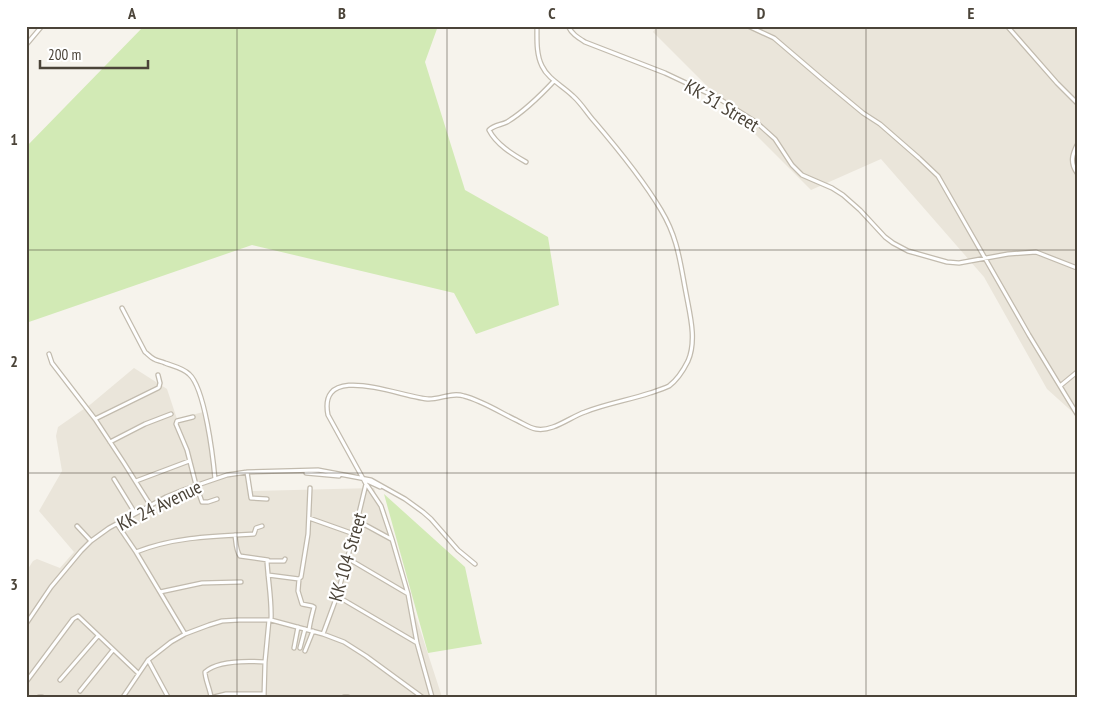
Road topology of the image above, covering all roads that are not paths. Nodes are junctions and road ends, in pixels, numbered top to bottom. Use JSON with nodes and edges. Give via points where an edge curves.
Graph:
{"nodes":[{"id":1,"x":42,"y":26,"type":"edge"},
{"id":2,"x":537,"y":26,"type":"edge"},
{"id":3,"x":568,"y":26,"type":"edge"},
{"id":4,"x":748,"y":26,"type":"edge"},
{"id":5,"x":1007,"y":26,"type":"edge"},
{"id":6,"x":26,"y":45,"type":"edge"},
{"id":7,"x":554,"y":81,"type":"junction"},
{"id":8,"x":1077,"y":103,"type":"edge"},
{"id":9,"x":1077,"y":145,"type":"edge"},
{"id":10,"x":526,"y":162,"type":"dead end"},
{"id":11,"x":1077,"y":173,"type":"edge"},
{"id":12,"x":984,"y":257,"type":"junction"},
{"id":13,"x":1077,"y":268,"type":"edge"},
{"id":14,"x":122,"y":308,"type":"dead end"},
{"id":15,"x":49,"y":354,"type":"dead end"},
{"id":16,"x":1077,"y":372,"type":"edge"},
{"id":17,"x":158,"y":375,"type":"dead end"},
{"id":18,"x":1060,"y":386,"type":"junction"},
{"id":19,"x":171,"y":414,"type":"dead end"},
{"id":20,"x":1077,"y":414,"type":"edge"},
{"id":21,"x":192,"y":417,"type":"dead end"},
{"id":22,"x":95,"y":419,"type":"junction"},
{"id":23,"x":110,"y":442,"type":"junction"},
{"id":24,"x":190,"y":461,"type":"junction"},
{"id":25,"x":247,"y":472,"type":"junction"},
{"id":26,"x":363,"y":477,"type":"junction"},
{"id":27,"x":114,"y":479,"type":"dead end"},
{"id":28,"x":215,"y":479,"type":"junction"},
{"id":29,"x":136,"y":481,"type":"junction"},
{"id":30,"x":366,"y":484,"type":"junction"},
{"id":31,"x":196,"y":485,"type":"junction"},
{"id":32,"x":310,"y":488,"type":"dead end"},
{"id":33,"x":217,"y":499,"type":"dead end"},
{"id":34,"x":267,"y":499,"type":"dead end"},
{"id":35,"x":151,"y":506,"type":"junction"},
{"id":36,"x":135,"y":513,"type":"junction"},
{"id":37,"x":309,"y":518,"type":"junction"},
{"id":38,"x":358,"y":521,"type":"junction"},
{"id":39,"x":117,"y":524,"type":"junction"},
{"id":40,"x":77,"y":526,"type":"dead end"},
{"id":41,"x":262,"y":526,"type":"dead end"},
{"id":42,"x":354,"y":534,"type":"junction"},
{"id":43,"x":235,"y":535,"type":"junction"},
{"id":44,"x":392,"y":539,"type":"junction"},
{"id":45,"x":91,"y":541,"type":"junction"},
{"id":46,"x":136,"y":552,"type":"junction"},
{"id":47,"x":285,"y":558,"type":"dead end"},
{"id":48,"x":347,"y":558,"type":"junction"},
{"id":49,"x":268,"y":560,"type":"junction"},
{"id":50,"x":475,"y":564,"type":"dead end"},
{"id":51,"x":268,"y":576,"type":"junction"},
{"id":52,"x":299,"y":579,"type":"junction"},
{"id":53,"x":241,"y":582,"type":"dead end"},
{"id":54,"x":160,"y":592,"type":"junction"},
{"id":55,"x":408,"y":594,"type":"junction"},
{"id":56,"x":337,"y":596,"type":"junction"},
{"id":57,"x":270,"y":620,"type":"junction"},
{"id":58,"x":27,"y":622,"type":"edge"},
{"id":59,"x":298,"y":627,"type":"junction"},
{"id":60,"x":309,"y":630,"type":"junction"},
{"id":61,"x":185,"y":634,"type":"junction"},
{"id":62,"x":324,"y":634,"type":"junction"},
{"id":63,"x":98,"y":636,"type":"junction"},
{"id":64,"x":418,"y":643,"type":"junction"},
{"id":65,"x":294,"y":648,"type":"dead end"},
{"id":66,"x":300,"y":648,"type":"dead end"},
{"id":67,"x":113,"y":650,"type":"junction"},
{"id":68,"x":305,"y":651,"type":"dead end"},
{"id":69,"x":148,"y":660,"type":"junction"},
{"id":70,"x":265,"y":662,"type":"junction"},
{"id":71,"x":138,"y":673,"type":"junction"},
{"id":72,"x":60,"y":680,"type":"dead end"},
{"id":73,"x":26,"y":682,"type":"edge"},
{"id":74,"x":80,"y":691,"type":"dead end"},
{"id":75,"x":264,"y":695,"type":"edge"},
{"id":76,"x":123,"y":697,"type":"edge"},
{"id":77,"x":168,"y":697,"type":"edge"},
{"id":78,"x":213,"y":697,"type":"edge"},
{"id":79,"x":344,"y":697,"type":"edge"},
{"id":80,"x":348,"y":697,"type":"edge"},
{"id":81,"x":422,"y":697,"type":"edge"},
{"id":82,"x":432,"y":697,"type":"edge"}],
"edges":[{"from":1,"to":6,"type":"street"},
{"from":2,"to":7,"type":"street","via":[[542,67]]},
{"from":3,"to":12,"type":"street","name":"KK 31 Street","via":[[585,42],[665,73],[718,98],[756,122],[775,139],[802,175],[843,195],[893,243],[947,262],[968,262]]},
{"from":4,"to":12,"type":"street","via":[[774,38],[920,158],[938,176]]},
{"from":5,"to":8,"type":"street"},
{"from":7,"to":10,"type":"street","via":[[533,103],[489,130],[505,148]]},
{"from":7,"to":26,"type":"street","via":[[573,96],[631,165],[672,230],[692,336],[688,360],[666,387],[585,412],[544,429],[532,428],[458,394],[430,399],[366,386],[342,386],[327,399],[328,415]]},
{"from":9,"to":11,"type":"street","via":[[1072,157]]},
{"from":12,"to":13,"type":"street","name":"KK 31 Street","via":[[1036,252]]},
{"from":12,"to":18,"type":"street"},
{"from":14,"to":28,"type":"street","via":[[149,356],[190,374],[204,411]]},
{"from":15,"to":22,"type":"street","via":[[52,363]]},
{"from":16,"to":18,"type":"street"},
{"from":17,"to":22,"type":"street","via":[[159,387]]},
{"from":18,"to":20,"type":"street"},
{"from":19,"to":23,"type":"street"},
{"from":21,"to":24,"type":"street","via":[[176,424]]},
{"from":22,"to":23,"type":"street"},
{"from":23,"to":29,"type":"street"},
{"from":24,"to":29,"type":"street"},
{"from":24,"to":31,"type":"street"},
{"from":25,"to":26,"type":"street","name":"KK 24 Avenue","via":[[318,470]]},
{"from":25,"to":28,"type":"street","name":"KK 24 Avenue"},
{"from":25,"to":34,"type":"street","via":[[251,498]]},
{"from":26,"to":30,"type":"street"},
{"from":26,"to":50,"type":"street","name":"KK 24 Avenue","via":[[423,512]]},
{"from":27,"to":36,"type":"street"},
{"from":28,"to":31,"type":"street","name":"KK 24 Avenue"},
{"from":29,"to":35,"type":"street"},
{"from":30,"to":38,"type":"street","name":"KK 104 Street"},
{"from":30,"to":44,"type":"street","via":[[381,506]]},
{"from":31,"to":33,"type":"street","via":[[202,502]]},
{"from":31,"to":35,"type":"street","name":"KK 24 Avenue"},
{"from":32,"to":37,"type":"street"},
{"from":35,"to":36,"type":"street","name":"KK 24 Avenue"},
{"from":36,"to":39,"type":"street","name":"KK 24 Avenue"},
{"from":37,"to":42,"type":"street"},
{"from":37,"to":52,"type":"street","via":[[302,578]]},
{"from":38,"to":42,"type":"street","name":"KK 104 Street"},
{"from":38,"to":44,"type":"street"},
{"from":39,"to":45,"type":"street","name":"KK 24 Avenue"},
{"from":39,"to":46,"type":"street"},
{"from":40,"to":45,"type":"street"},
{"from":41,"to":43,"type":"street","via":[[256,528],[254,534]]},
{"from":42,"to":48,"type":"street","name":"KK 104 Street"},
{"from":43,"to":46,"type":"street","via":[[168,542]]},
{"from":43,"to":49,"type":"street","via":[[240,556]]},
{"from":44,"to":55,"type":"street"},
{"from":45,"to":58,"type":"street","name":"KK 24 Avenue","via":[[51,586]]},
{"from":46,"to":54,"type":"street"},
{"from":47,"to":49,"type":"street","via":[[284,561]]},
{"from":48,"to":55,"type":"street"},
{"from":48,"to":56,"type":"street","name":"KK 104 Street"},
{"from":49,"to":51,"type":"street"},
{"from":51,"to":52,"type":"street"},
{"from":51,"to":57,"type":"street"},
{"from":52,"to":60,"type":"street","via":[[302,604],[314,607]]},
{"from":53,"to":54,"type":"street","via":[[202,583]]},
{"from":54,"to":61,"type":"street"},
{"from":55,"to":64,"type":"street"},
{"from":56,"to":62,"type":"street","name":"KK 104 Street"},
{"from":56,"to":64,"type":"street"},
{"from":57,"to":59,"type":"street"},
{"from":57,"to":61,"type":"street","via":[[222,622]]},
{"from":57,"to":70,"type":"street"},
{"from":59,"to":60,"type":"street"},
{"from":59,"to":65,"type":"street"},
{"from":60,"to":62,"type":"street"},
{"from":60,"to":66,"type":"street"},
{"from":60,"to":68,"type":"street"},
{"from":61,"to":69,"type":"street"},
{"from":62,"to":81,"type":"street","via":[[366,656]]},
{"from":63,"to":67,"type":"street"},
{"from":63,"to":72,"type":"street"},
{"from":63,"to":73,"type":"street","via":[[76,616]]},
{"from":64,"to":82,"type":"street"},
{"from":67,"to":71,"type":"street"},
{"from":67,"to":74,"type":"street"},
{"from":69,"to":71,"type":"street"},
{"from":69,"to":77,"type":"street"},
{"from":70,"to":75,"type":"street"},
{"from":70,"to":78,"type":"street","via":[[248,661],[209,668],[205,676]]},
{"from":71,"to":76,"type":"street"},
{"from":75,"to":78,"type":"street"},
{"from":79,"to":80,"type":"street"}]}
